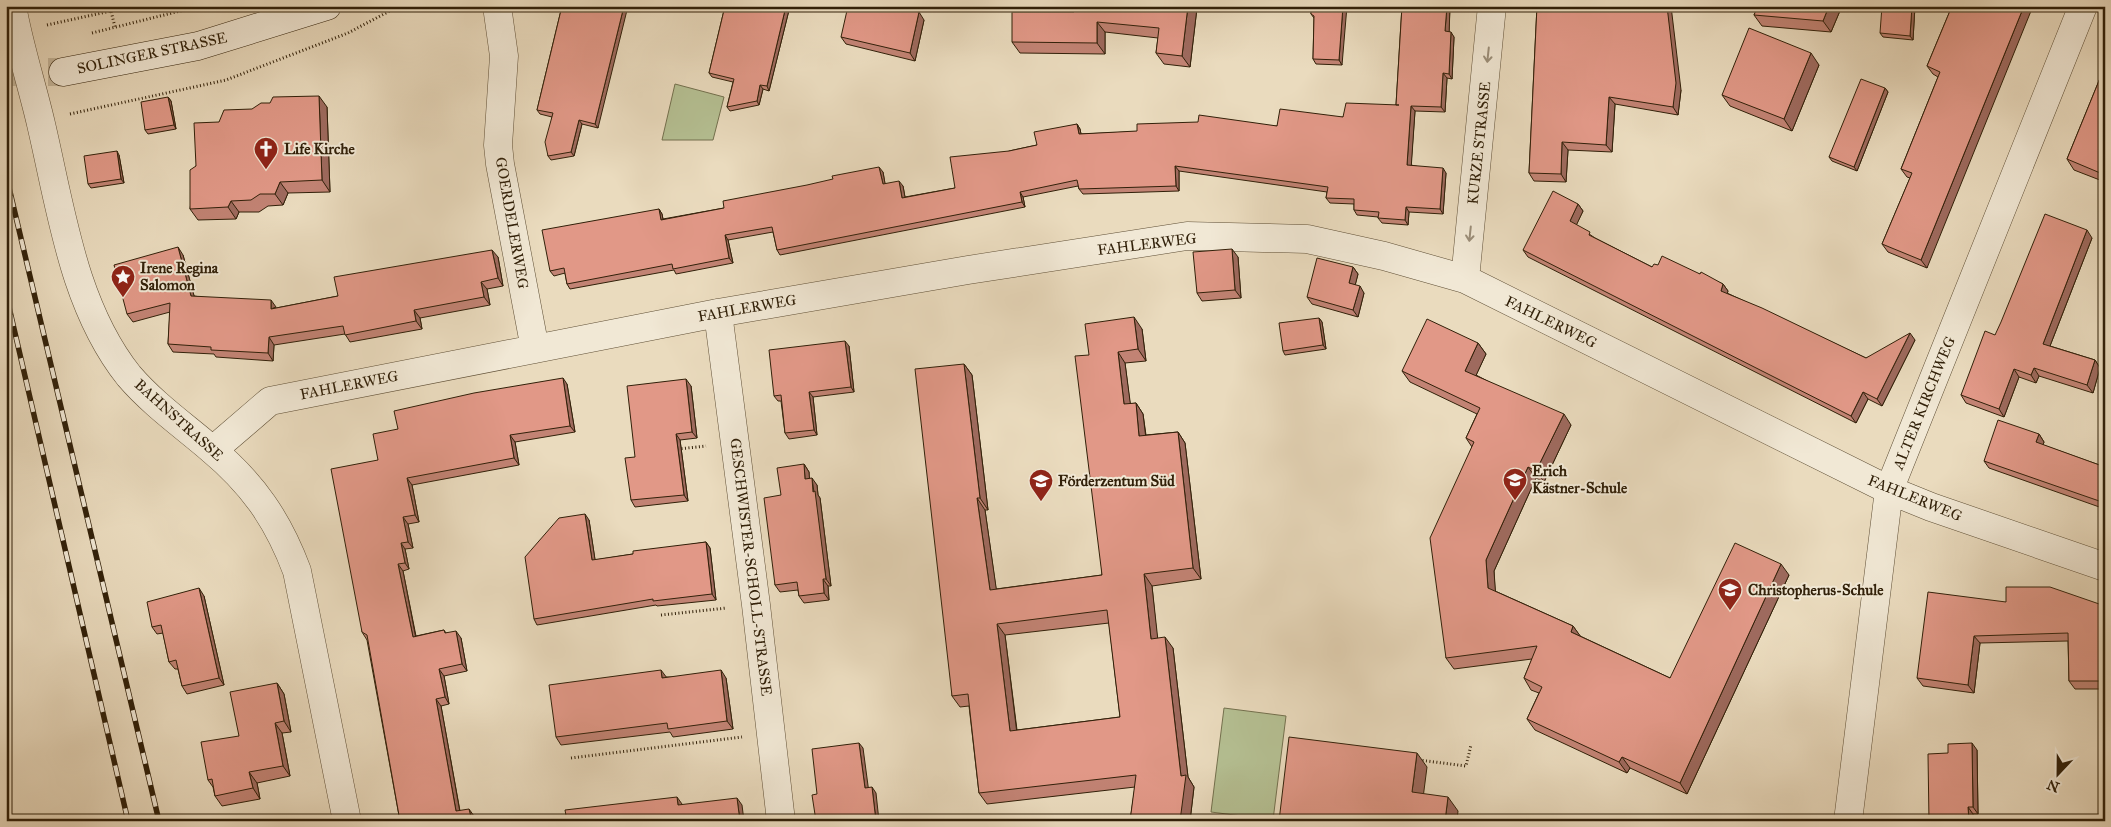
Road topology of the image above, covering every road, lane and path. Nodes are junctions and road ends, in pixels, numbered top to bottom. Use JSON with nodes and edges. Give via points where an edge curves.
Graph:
{"nodes":[{"id":1,"x":200,"y":6,"type":"edge"},
{"id":2,"x":327,"y":6,"type":"edge"},
{"id":3,"x":399,"y":6,"type":"edge"},
{"id":4,"x":497,"y":6,"type":"edge"},
{"id":5,"x":1492,"y":6,"type":"edge"},
{"id":6,"x":2083,"y":6,"type":"edge"},
{"id":7,"x":14,"y":17,"type":"edge"},
{"id":8,"x":115,"y":27,"type":"junction"},
{"id":9,"x":86,"y":35,"type":"dead end"},
{"id":10,"x":63,"y":72,"type":"tunnel mouth"},
{"id":11,"x":40,"y":120,"type":"junction"},
{"id":12,"x":1465,"y":279,"type":"junction"},
{"id":13,"x":718,"y":313,"type":"junction"},
{"id":14,"x":535,"y":349,"type":"junction"},
{"id":15,"x":735,"y":442,"type":"junction"},
{"id":16,"x":213,"y":450,"type":"junction"},
{"id":17,"x":670,"y":450,"type":"edge"},
{"id":18,"x":1889,"y":490,"type":"junction"},
{"id":19,"x":2105,"y":567,"type":"edge"},
{"id":20,"x":756,"y":605,"type":"junction"},
{"id":21,"x":661,"y":615,"type":"dead end"},
{"id":22,"x":771,"y":733,"type":"junction"},
{"id":23,"x":1471,"y":746,"type":"dead end"},
{"id":24,"x":571,"y":758,"type":"dead end"},
{"id":25,"x":1418,"y":760,"type":"edge"},
{"id":26,"x":347,"y":821,"type":"edge"},
{"id":27,"x":781,"y":821,"type":"edge"},
{"id":28,"x":1848,"y":821,"type":"edge"}],
"edges":[{"from":1,"to":8,"type":"path"},
{"from":2,"to":10,"type":"street","name":"SOLINGER STRASSE","via":[[198,46]]},
{"from":3,"to":11,"type":"path","via":[[348,33],[226,80]]},
{"from":4,"to":14,"type":"street","name":"GOERDELERWEG","via":[[504,56],[498,145],[500,164]]},
{"from":5,"to":12,"type":"street","name":"KURZE STRASSE","one_way":true},
{"from":6,"to":18,"type":"street","name":"ALTER KIRCHWEG"},
{"from":7,"to":8,"type":"path","via":[[111,11]]},
{"from":7,"to":11,"type":"street","name":"BAHNSTRASSE"},
{"from":8,"to":9,"type":"path"},
{"from":11,"to":16,"type":"street","name":"BAHNSTRASSE","via":[[74,261],[97,328],[143,390]]},
{"from":12,"to":13,"type":"street","name":"FAHLERWEG","via":[[1308,239],[1187,236]]},
{"from":12,"to":18,"type":"street","name":"FAHLERWEG"},
{"from":13,"to":14,"type":"street","name":"FAHLERWEG"},
{"from":13,"to":15,"type":"street","name":"GESCHWISTER-SCHOLL-STRASSE"},
{"from":14,"to":16,"type":"street","name":"FAHLERWEG","via":[[270,401]]},
{"from":15,"to":17,"type":"path"},
{"from":15,"to":20,"type":"street","name":"GESCHWISTER-SCHOLL-STRASSE"},
{"from":16,"to":26,"type":"street","name":"BAHNSTRASSE","via":[[260,498],[276,522],[298,571]]},
{"from":18,"to":19,"type":"street","name":"FAHLERWEG"},
{"from":18,"to":28,"type":"street","name":"ALTER KIRCHWEG"},
{"from":20,"to":21,"type":"path"},
{"from":20,"to":22,"type":"street","name":"GESCHWISTER-SCHOLL-STRASSE"},
{"from":22,"to":24,"type":"path"},
{"from":22,"to":27,"type":"street","name":"GESCHWISTER-SCHOLL-STRASSE"},
{"from":23,"to":25,"type":"path","via":[[1466,766]]}]}
